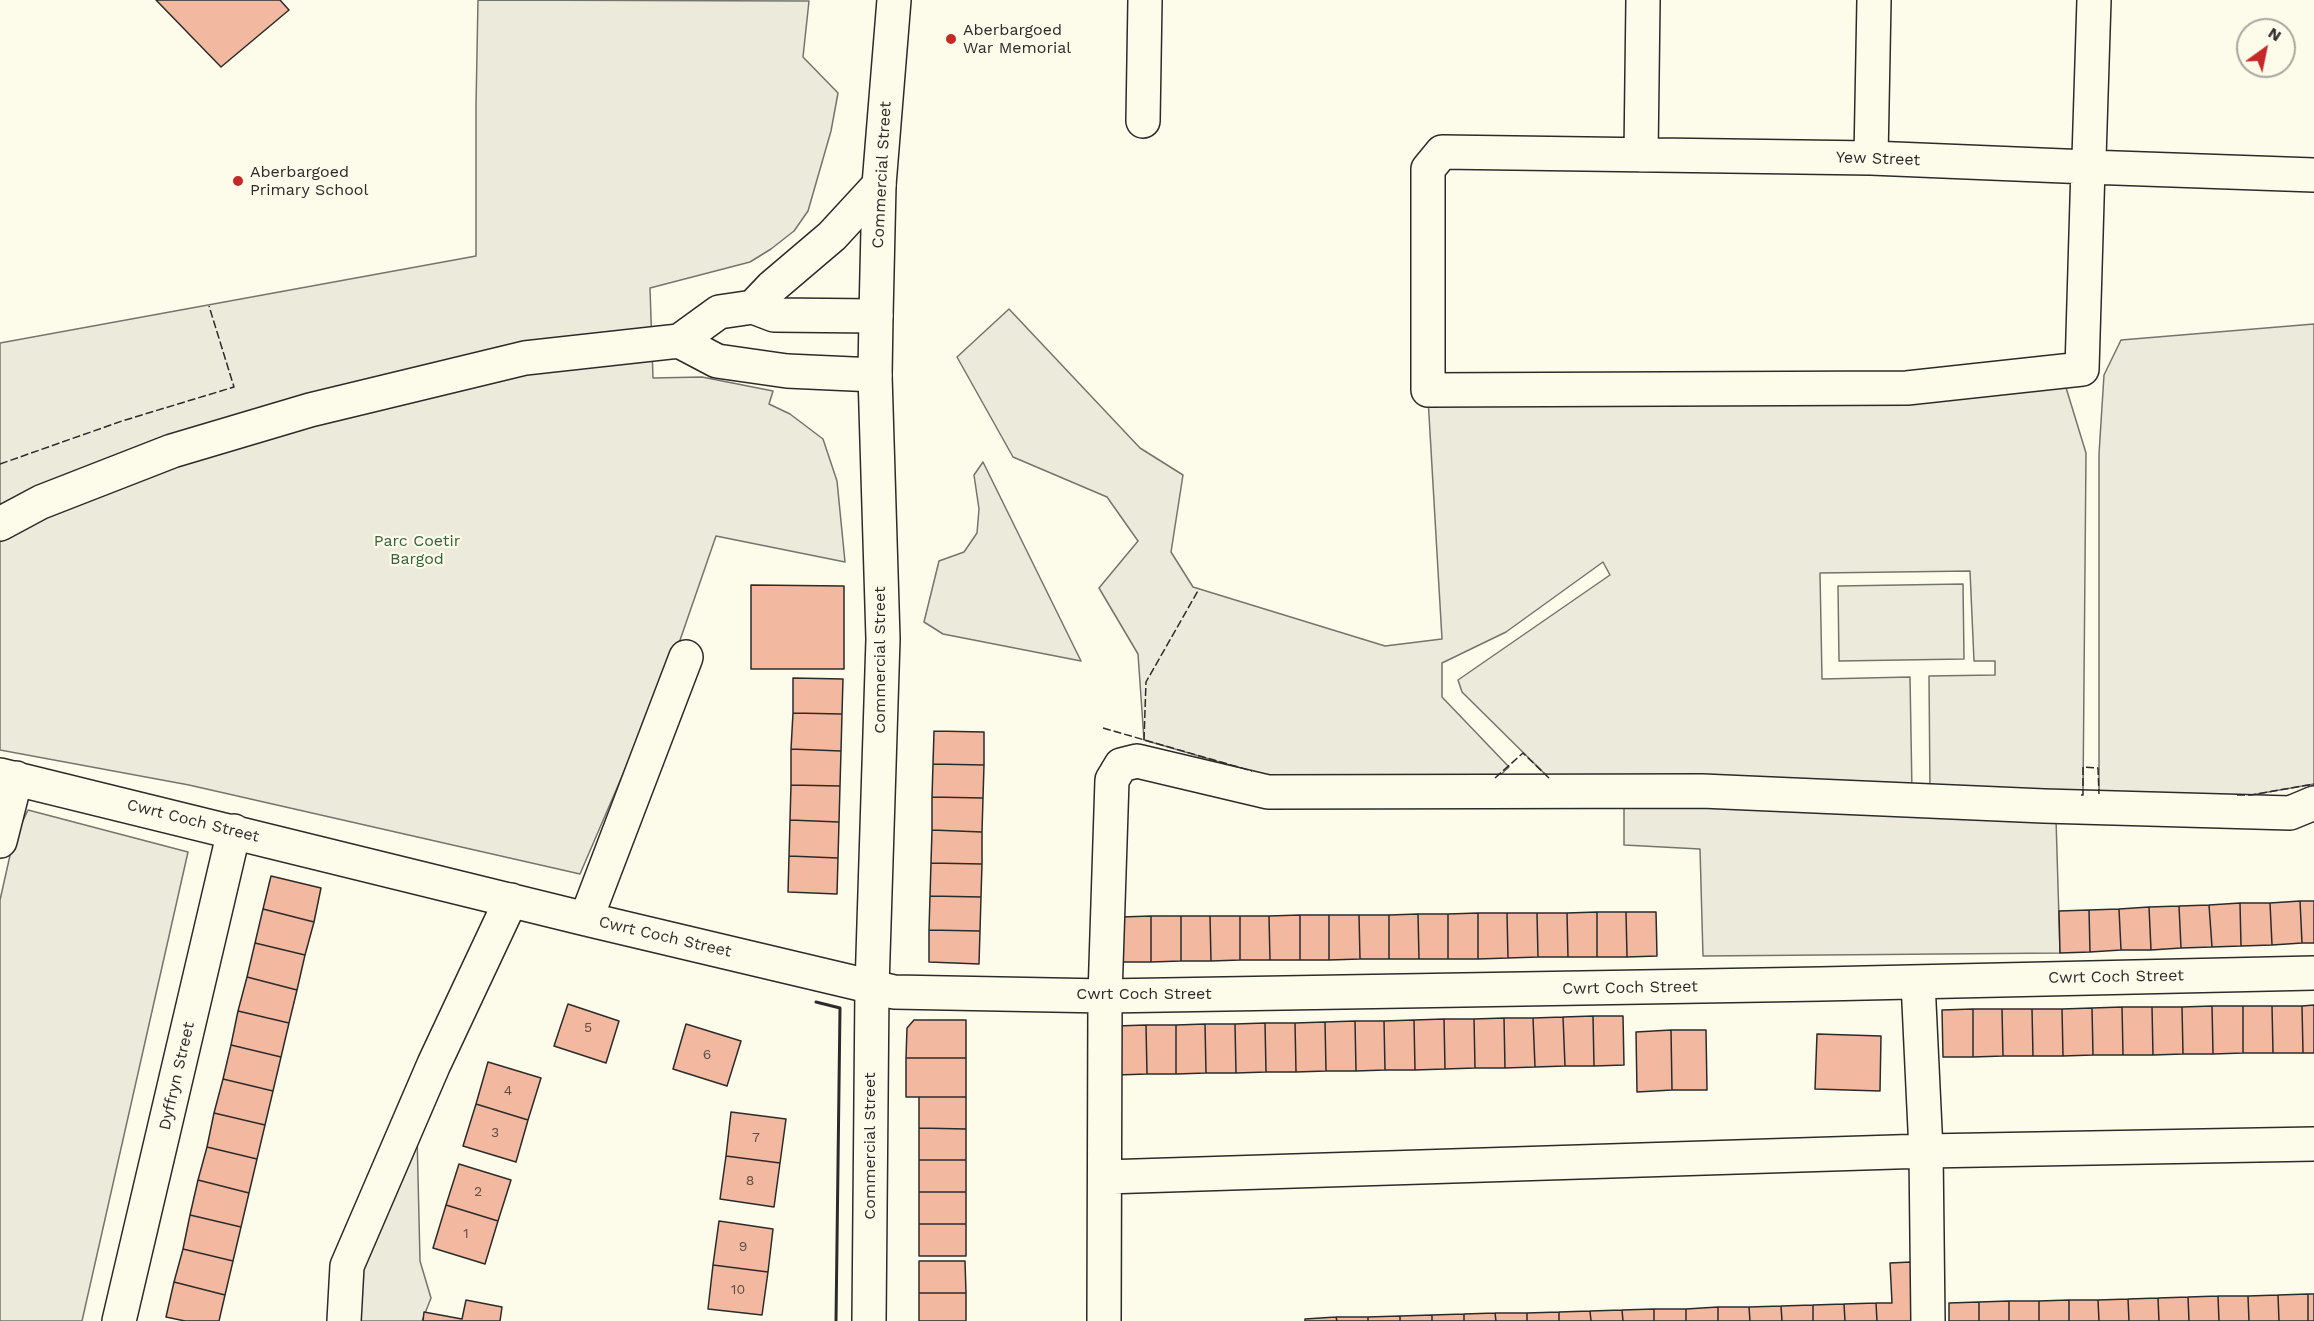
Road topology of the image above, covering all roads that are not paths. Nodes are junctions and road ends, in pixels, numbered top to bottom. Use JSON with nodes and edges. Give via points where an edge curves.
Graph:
{"nodes":[{"id":1,"x":894,"y":0,"type":"edge"},
{"id":2,"x":1145,"y":0,"type":"edge"},
{"id":3,"x":1643,"y":0,"type":"edge"},
{"id":4,"x":1874,"y":0,"type":"edge"},
{"id":5,"x":2094,"y":0,"type":"edge"},
{"id":6,"x":1143,"y":121,"type":"dead end"},
{"id":7,"x":1641,"y":155,"type":"junction"},
{"id":8,"x":1871,"y":158,"type":"junction"},
{"id":9,"x":2088,"y":167,"type":"junction"},
{"id":10,"x":2314,"y":175,"type":"edge"},
{"id":11,"x":879,"y":185,"type":"junction"},
{"id":12,"x":753,"y":307,"type":"junction"},
{"id":13,"x":876,"y":316,"type":"junction"},
{"id":14,"x":679,"y":342,"type":"junction"},
{"id":15,"x":875,"y":375,"type":"junction"},
{"id":16,"x":0,"y":524,"type":"edge"},
{"id":17,"x":686,"y":657,"type":"dead end"},
{"id":18,"x":8,"y":776,"type":"edge"},
{"id":19,"x":2314,"y":803,"type":"edge"},
{"id":20,"x":234,"y":831,"type":"junction"},
{"id":21,"x":0,"y":841,"type":"edge"},
{"id":22,"x":511,"y":900,"type":"junction"},
{"id":23,"x":586,"y":919,"type":"junction"},
{"id":24,"x":2314,"y":973,"type":"edge"},
{"id":25,"x":1918,"y":982,"type":"junction"},
{"id":26,"x":872,"y":987,"type":"junction"},
{"id":27,"x":1105,"y":996,"type":"junction"},
{"id":28,"x":2314,"y":1143,"type":"edge"},
{"id":29,"x":1926,"y":1151,"type":"junction"},
{"id":30,"x":1105,"y":1177,"type":"junction"},
{"id":31,"x":119,"y":1321,"type":"edge"},
{"id":32,"x":344,"y":1321,"type":"edge"},
{"id":33,"x":869,"y":1321,"type":"edge"},
{"id":34,"x":1104,"y":1321,"type":"edge"},
{"id":35,"x":1928,"y":1321,"type":"edge"}],
"edges":[{"from":1,"to":11,"type":"street","name":"Commercial Street"},
{"from":2,"to":6,"type":"street"},
{"from":3,"to":7,"type":"street"},
{"from":4,"to":8,"type":"street"},
{"from":5,"to":9,"type":"street"},
{"from":7,"to":8,"type":"street","name":"Yew Street"},
{"from":7,"to":9,"type":"street","name":"Yew Street","via":[[1442,152],[1428,169],[1428,390],[1907,388],[2082,369]]},
{"from":8,"to":9,"type":"street","name":"Yew Street"},
{"from":9,"to":10,"type":"street","name":"Yew Street"},
{"from":11,"to":12,"type":"street","via":[[832,236]]},
{"from":11,"to":13,"type":"street","name":"Commercial Street"},
{"from":12,"to":13,"type":"street","via":[[774,315]]},
{"from":12,"to":14,"type":"street","via":[[719,312]]},
{"from":13,"to":15,"type":"street","name":"Commercial Street"},
{"from":14,"to":15,"type":"street","via":[[717,361],[787,371]]},
{"from":14,"to":16,"type":"street","via":[[525,358],[310,410],[172,451],[41,502]]},
{"from":15,"to":26,"type":"street","name":"Commercial Street","via":[[883,639]]},
{"from":17,"to":23,"type":"street"},
{"from":18,"to":20,"type":"street","name":"Cwrt Coch Street"},
{"from":18,"to":21,"type":"street"},
{"from":19,"to":27,"type":"street","via":[[2290,813],[1702,791],[1268,792],[1137,761],[1121,765],[1112,780]]},
{"from":20,"to":22,"type":"street","name":"Cwrt Coch Street"},
{"from":20,"to":31,"type":"street","name":"Dyffryn Street"},
{"from":22,"to":23,"type":"street","name":"Cwrt Coch Street"},
{"from":22,"to":32,"type":"street","via":[[434,1064],[347,1266]]},
{"from":23,"to":26,"type":"street","name":"Cwrt Coch Street"},
{"from":24,"to":25,"type":"street","name":"Cwrt Coch Street"},
{"from":25,"to":27,"type":"street","name":"Cwrt Coch Street"},
{"from":25,"to":29,"type":"street"},
{"from":26,"to":27,"type":"street","name":"Cwrt Coch Street","via":[[894,992]]},
{"from":26,"to":33,"type":"street","name":"Commercial Street"},
{"from":27,"to":30,"type":"street"},
{"from":28,"to":29,"type":"street"},
{"from":29,"to":30,"type":"street"},
{"from":29,"to":35,"type":"street"},
{"from":30,"to":34,"type":"street"}]}
